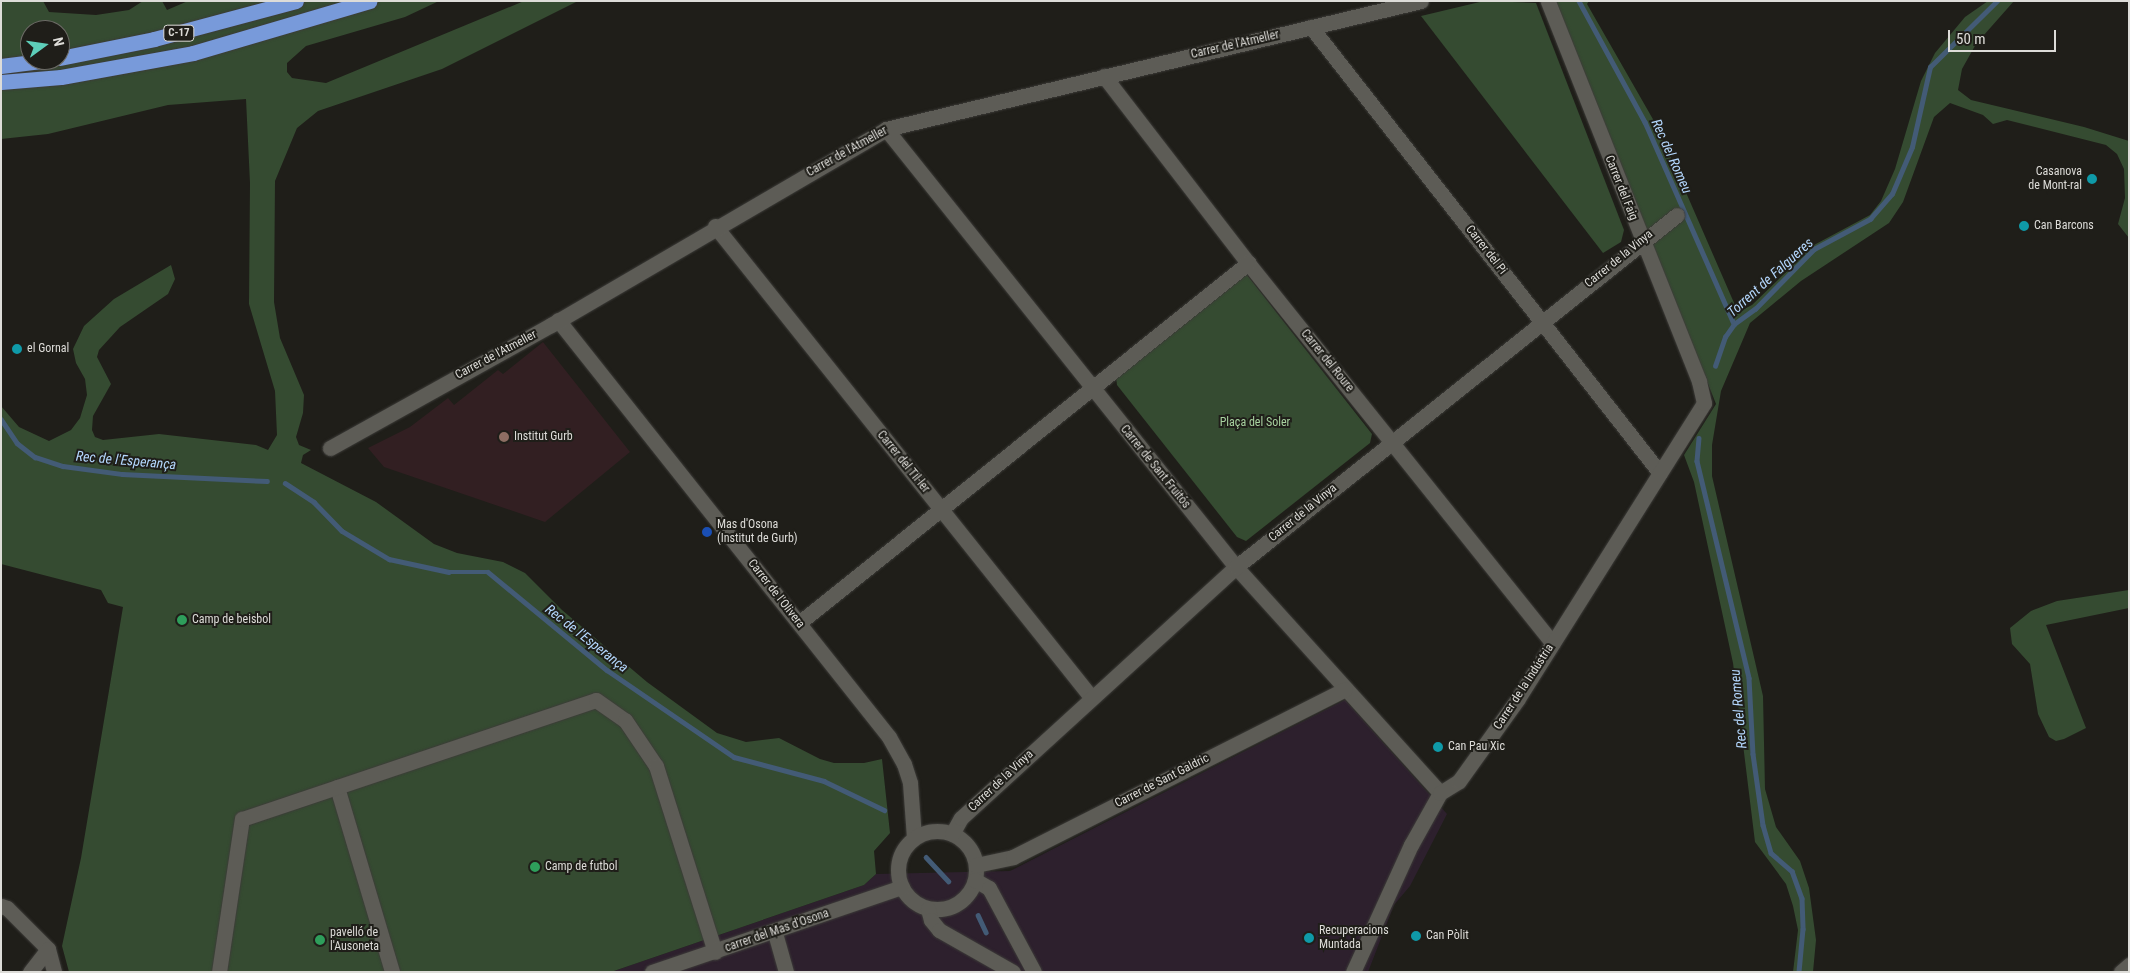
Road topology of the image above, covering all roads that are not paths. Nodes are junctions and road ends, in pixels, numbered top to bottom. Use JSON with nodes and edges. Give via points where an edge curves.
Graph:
{"nodes":[{"id":1,"x":296,"y":1,"type":"edge"},
{"id":2,"x":370,"y":1,"type":"edge"},
{"id":3,"x":1421,"y":1,"type":"edge"},
{"id":4,"x":1548,"y":1,"type":"edge"},
{"id":5,"x":1311,"y":27,"type":"junction"},
{"id":6,"x":70,"y":56,"type":"edge"},
{"id":7,"x":20,"y":64,"type":"edge"},
{"id":8,"x":1,"y":66,"type":"edge"},
{"id":9,"x":1104,"y":76,"type":"junction"},
{"id":10,"x":1,"y":82,"type":"edge"},
{"id":11,"x":886,"y":129,"type":"junction"},
{"id":12,"x":1676,"y":215,"type":"dead end"},
{"id":13,"x":715,"y":226,"type":"junction"},
{"id":14,"x":1642,"y":240,"type":"junction"},
{"id":15,"x":1248,"y":263,"type":"junction"},
{"id":16,"x":558,"y":320,"type":"junction"},
{"id":17,"x":1542,"y":321,"type":"junction"},
{"id":18,"x":1093,"y":389,"type":"junction"},
{"id":19,"x":1704,"y":403,"type":"joint"},
{"id":20,"x":1392,"y":442,"type":"junction"},
{"id":21,"x":330,"y":448,"type":"dead end"},
{"id":22,"x":1660,"y":473,"type":"junction"},
{"id":23,"x":940,"y":510,"type":"junction"},
{"id":24,"x":1236,"y":567,"type":"junction"},
{"id":25,"x":799,"y":623,"type":"junction"},
{"id":26,"x":1552,"y":643,"type":"junction"},
{"id":27,"x":1345,"y":689,"type":"junction"},
{"id":28,"x":1091,"y":697,"type":"junction"},
{"id":29,"x":337,"y":787,"type":"junction"},
{"id":30,"x":1440,"y":792,"type":"junction"},
{"id":31,"x":952,"y":834,"type":"junction"},
{"id":32,"x":914,"y":838,"type":"junction"},
{"id":33,"x":976,"y":872,"type":"junction"},
{"id":34,"x":902,"y":887,"type":"junction"},
{"id":35,"x":1,"y":906,"type":"edge"},
{"id":36,"x":928,"y":908,"type":"junction"},
{"id":37,"x":775,"y":932,"type":"junction"},
{"id":38,"x":48,"y":949,"type":"junction"},
{"id":39,"x":715,"y":952,"type":"junction"},
{"id":40,"x":2129,"y":965,"type":"edge"},
{"id":41,"x":30,"y":972,"type":"edge"},
{"id":42,"x":54,"y":972,"type":"edge"},
{"id":43,"x":219,"y":972,"type":"edge"},
{"id":44,"x":392,"y":972,"type":"edge"},
{"id":45,"x":652,"y":972,"type":"edge"},
{"id":46,"x":786,"y":972,"type":"edge"},
{"id":47,"x":1013,"y":972,"type":"edge"},
{"id":48,"x":1034,"y":972,"type":"edge"},
{"id":49,"x":1352,"y":972,"type":"edge"},
{"id":50,"x":2121,"y":972,"type":"edge"}],
"edges":[{"from":1,"to":6,"type":"highway","number":"C-17","via":[[154,39]]},
{"from":2,"to":10,"type":"highway","number":"C-17","via":[[193,53],[61,76]]},
{"from":3,"to":5,"type":"street","name":"Carrer de l'Atmeller"},
{"from":4,"to":14,"type":"street","name":"Carrer del Faig"},
{"from":5,"to":9,"type":"street","name":"Carrer de l'Atmeller"},
{"from":5,"to":17,"type":"street","name":"Carrer del Pi"},
{"from":7,"to":8,"type":"highway"},
{"from":9,"to":11,"type":"street","name":"Carrer de l'Atmeller"},
{"from":9,"to":15,"type":"street","name":"Carrer del Roure"},
{"from":11,"to":13,"type":"street","name":"Carrer de l'Atmeller"},
{"from":11,"to":18,"type":"street","name":"Carrer de Sant Fruitós"},
{"from":12,"to":14,"type":"street","name":"Carrer de la Vinya"},
{"from":13,"to":16,"type":"street","name":"Carrer de l'Atmeller"},
{"from":13,"to":23,"type":"street","name":"Carrer del Til·ler"},
{"from":14,"to":17,"type":"street","name":"Carrer de la Vinya"},
{"from":14,"to":19,"type":"street","name":"Carrer del Faig","via":[[1699,381]]},
{"from":15,"to":18,"type":"street"},
{"from":15,"to":20,"type":"street","name":"Carrer del Roure"},
{"from":16,"to":21,"type":"street","name":"Carrer de l'Atmeller"},
{"from":16,"to":25,"type":"street","name":"Carrer de l'Olivera"},
{"from":17,"to":20,"type":"street","name":"Carrer de la Vinya"},
{"from":17,"to":22,"type":"street","name":"Carrer del Pi"},
{"from":18,"to":23,"type":"street"},
{"from":18,"to":24,"type":"street","name":"Carrer de Sant Fruitós"},
{"from":19,"to":22,"type":"street","name":"Carrer de la Indústria"},
{"from":20,"to":24,"type":"street","name":"Carrer de la Vinya"},
{"from":20,"to":26,"type":"street","name":"Carrer del Roure"},
{"from":22,"to":26,"type":"street","name":"Carrer de la Indústria"},
{"from":23,"to":25,"type":"street"},
{"from":23,"to":28,"type":"street","name":"Carrer del Til·ler"},
{"from":24,"to":27,"type":"street","name":"Carrer de Sant Fruitós"},
{"from":24,"to":28,"type":"street","name":"Carrer de la Vinya"},
{"from":25,"to":32,"type":"street","name":"Carrer de l'Olivera","via":[[889,737],[904,764],[910,783]]},
{"from":26,"to":30,"type":"street","name":"Carrer de la Indústria","via":[[1460,781]]},
{"from":27,"to":30,"type":"street","name":"Carrer de Sant Fruitós"},
{"from":27,"to":33,"type":"street","name":"Carrer de Sant Galdric","via":[[1013,857]]},
{"from":28,"to":31,"type":"street","name":"Carrer de la Vinya","via":[[961,818]]},
{"from":29,"to":39,"type":"street","via":[[596,700],[625,720],[656,766]]},
{"from":29,"to":43,"type":"street","via":[[242,819]]},
{"from":29,"to":44,"type":"street"},
{"from":30,"to":49,"type":"street","via":[[1411,845]]},
{"from":31,"to":32,"type":"street","via":[[933,831]]},
{"from":31,"to":33,"type":"street","via":[[966,843]]},
{"from":32,"to":34,"type":"street","via":[[899,860]]},
{"from":33,"to":36,"type":"street","via":[[970,892],[960,902],[948,908]]},
{"from":33,"to":48,"type":"street","via":[[989,888]]},
{"from":34,"to":36,"type":"street","via":[[915,903]]},
{"from":34,"to":37,"type":"street","name":"carrer del Mas d'Osona"},
{"from":35,"to":38,"type":"street","via":[[7,908]]},
{"from":36,"to":47,"type":"street","via":[[931,920],[939,930]]},
{"from":37,"to":39,"type":"street","name":"carrer del Mas d'Osona"},
{"from":37,"to":46,"type":"street"},
{"from":38,"to":41,"type":"street"},
{"from":38,"to":42,"type":"street"},
{"from":39,"to":45,"type":"street","name":"carrer del Mas d'Osona"},
{"from":40,"to":50,"type":"street"}]}
